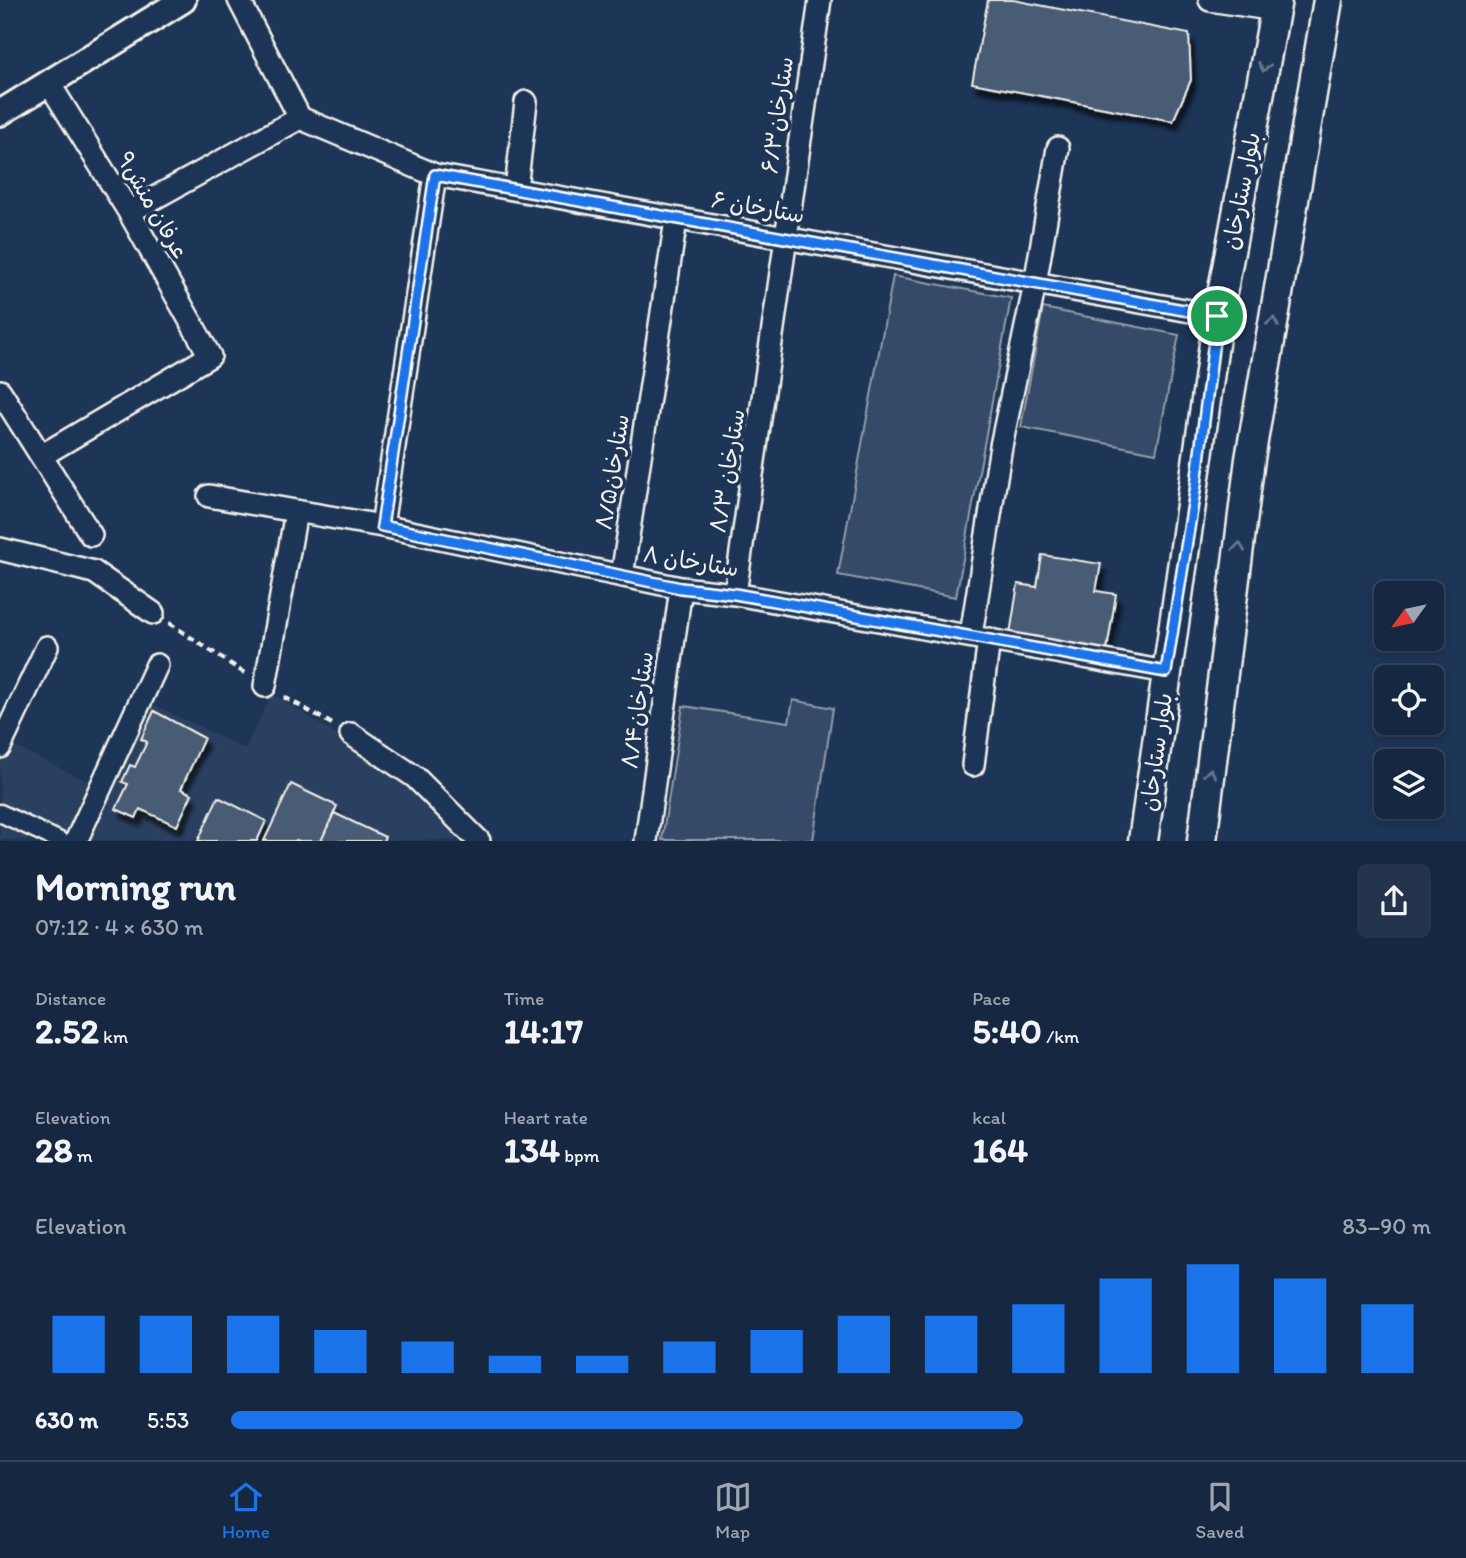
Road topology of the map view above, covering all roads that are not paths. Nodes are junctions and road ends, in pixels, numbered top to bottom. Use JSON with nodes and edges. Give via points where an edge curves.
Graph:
{"nodes":[{"id":1,"x":183,"y":0,"type":"edge"},
{"id":2,"x":240,"y":0,"type":"edge"},
{"id":3,"x":820,"y":0,"type":"edge"},
{"id":4,"x":1210,"y":0,"type":"edge"},
{"id":5,"x":1328,"y":0,"type":"edge"},
{"id":6,"x":1276,"y":5,"type":"edge"},
{"id":7,"x":49,"y":83,"type":"junction"},
{"id":8,"x":527,"y":102,"type":"dead end"},
{"id":9,"x":0,"y":113,"type":"edge"},
{"id":10,"x":300,"y":118,"type":"junction"},
{"id":11,"x":1058,"y":148,"type":"dead end"},
{"id":12,"x":435,"y":175,"type":"junction"},
{"id":13,"x":516,"y":189,"type":"junction"},
{"id":14,"x":128,"y":212,"type":"junction"},
{"id":15,"x":676,"y":220,"type":"junction"},
{"id":16,"x":785,"y":238,"type":"junction"},
{"id":17,"x":1035,"y":284,"type":"junction"},
{"id":18,"x":1217,"y":316,"type":"junction"},
{"id":19,"x":0,"y":391,"type":"edge"},
{"id":20,"x":765,"y":397,"type":"joint"},
{"id":21,"x":41,"y":456,"type":"junction"},
{"id":22,"x":209,"y":496,"type":"dead end"},
{"id":23,"x":296,"y":512,"type":"junction"},
{"id":24,"x":382,"y":526,"type":"junction"},
{"id":25,"x":92,"y":535,"type":"dead end"},
{"id":26,"x":0,"y":550,"type":"edge"},
{"id":27,"x":622,"y":576,"type":"junction"},
{"id":28,"x":681,"y":588,"type":"junction"},
{"id":29,"x":735,"y":594,"type":"junction"},
{"id":30,"x":153,"y":613,"type":"dead end"},
{"id":31,"x":980,"y":637,"type":"junction"},
{"id":32,"x":47,"y":647,"type":"dead end"},
{"id":33,"x":157,"y":665,"type":"dead end"},
{"id":34,"x":1166,"y":672,"type":"junction"},
{"id":35,"x":265,"y":686,"type":"dead end"},
{"id":36,"x":351,"y":734,"type":"dead end"},
{"id":37,"x":0,"y":747,"type":"edge"},
{"id":38,"x":973,"y":765,"type":"dead end"},
{"id":39,"x":0,"y":813,"type":"edge"},
{"id":40,"x":60,"y":841,"type":"edge"},
{"id":41,"x":76,"y":841,"type":"edge"},
{"id":42,"x":479,"y":841,"type":"edge"},
{"id":43,"x":646,"y":841,"type":"edge"},
{"id":44,"x":1143,"y":841,"type":"edge"},
{"id":45,"x":1202,"y":841,"type":"edge"}],
"edges":[{"from":1,"to":7,"type":"street"},
{"from":2,"to":10,"type":"street"},
{"from":3,"to":16,"type":"street","name":"ستارخان۶/۳"},
{"from":4,"to":6,"type":"street"},
{"from":45,"to":5,"type":"main road","one_way":true,"via":[[1250,459]]},
{"from":6,"to":18,"type":"main road","name":"بلوار ستارخان","one_way":true},
{"from":7,"to":9,"type":"street"},
{"from":7,"to":14,"type":"street","name":"عرفان منش۹"},
{"from":8,"to":13,"type":"street"},
{"from":10,"to":12,"type":"street","name":"ستارخان ۶"},
{"from":10,"to":14,"type":"street"},
{"from":11,"to":17,"type":"street"},
{"from":12,"to":13,"type":"street","name":"ستارخان ۶"},
{"from":12,"to":24,"type":"street"},
{"from":13,"to":15,"type":"street","name":"ستارخان ۶"},
{"from":14,"to":21,"type":"street","name":"عرفان منش۹","via":[[210,356]]},
{"from":15,"to":16,"type":"street","name":"ستارخان ۶"},
{"from":15,"to":27,"type":"street","name":"ستارخان۸/۵"},
{"from":16,"to":17,"type":"street","name":"ستارخان ۶"},
{"from":16,"to":20,"type":"street","name":"ستارخان۶/۳"},
{"from":17,"to":18,"type":"street","name":"ستارخان ۶"},
{"from":17,"to":31,"type":"street","via":[[1001,446]]},
{"from":18,"to":34,"type":"main road","name":"بلوار ستارخان"},
{"from":19,"to":21,"type":"street"},
{"from":20,"to":29,"type":"street","name":"ستارخان ۸/۳"},
{"from":21,"to":25,"type":"street"},
{"from":22,"to":23,"type":"street","name":"ستارخان ۸"},
{"from":23,"to":24,"type":"street","name":"ستارخان ۸"},
{"from":23,"to":35,"type":"street"},
{"from":24,"to":27,"type":"street","name":"ستارخان ۸"},
{"from":26,"to":30,"type":"street","via":[[94,572]]},
{"from":27,"to":28,"type":"street","name":"ستارخان ۸"},
{"from":28,"to":29,"type":"street","name":"ستارخان ۸"},
{"from":28,"to":43,"type":"street","name":"ستارخان۸/۴"},
{"from":29,"to":31,"type":"street","name":"ستارخان ۸"},
{"from":31,"to":34,"type":"street","name":"ستارخان ۸"},
{"from":31,"to":38,"type":"street"},
{"from":32,"to":37,"type":"street"},
{"from":33,"to":41,"type":"street"},
{"from":34,"to":44,"type":"main road","name":"بلوار ستارخان"},
{"from":36,"to":42,"type":"street","via":[[415,776]]},
{"from":39,"to":40,"type":"street"}]}
